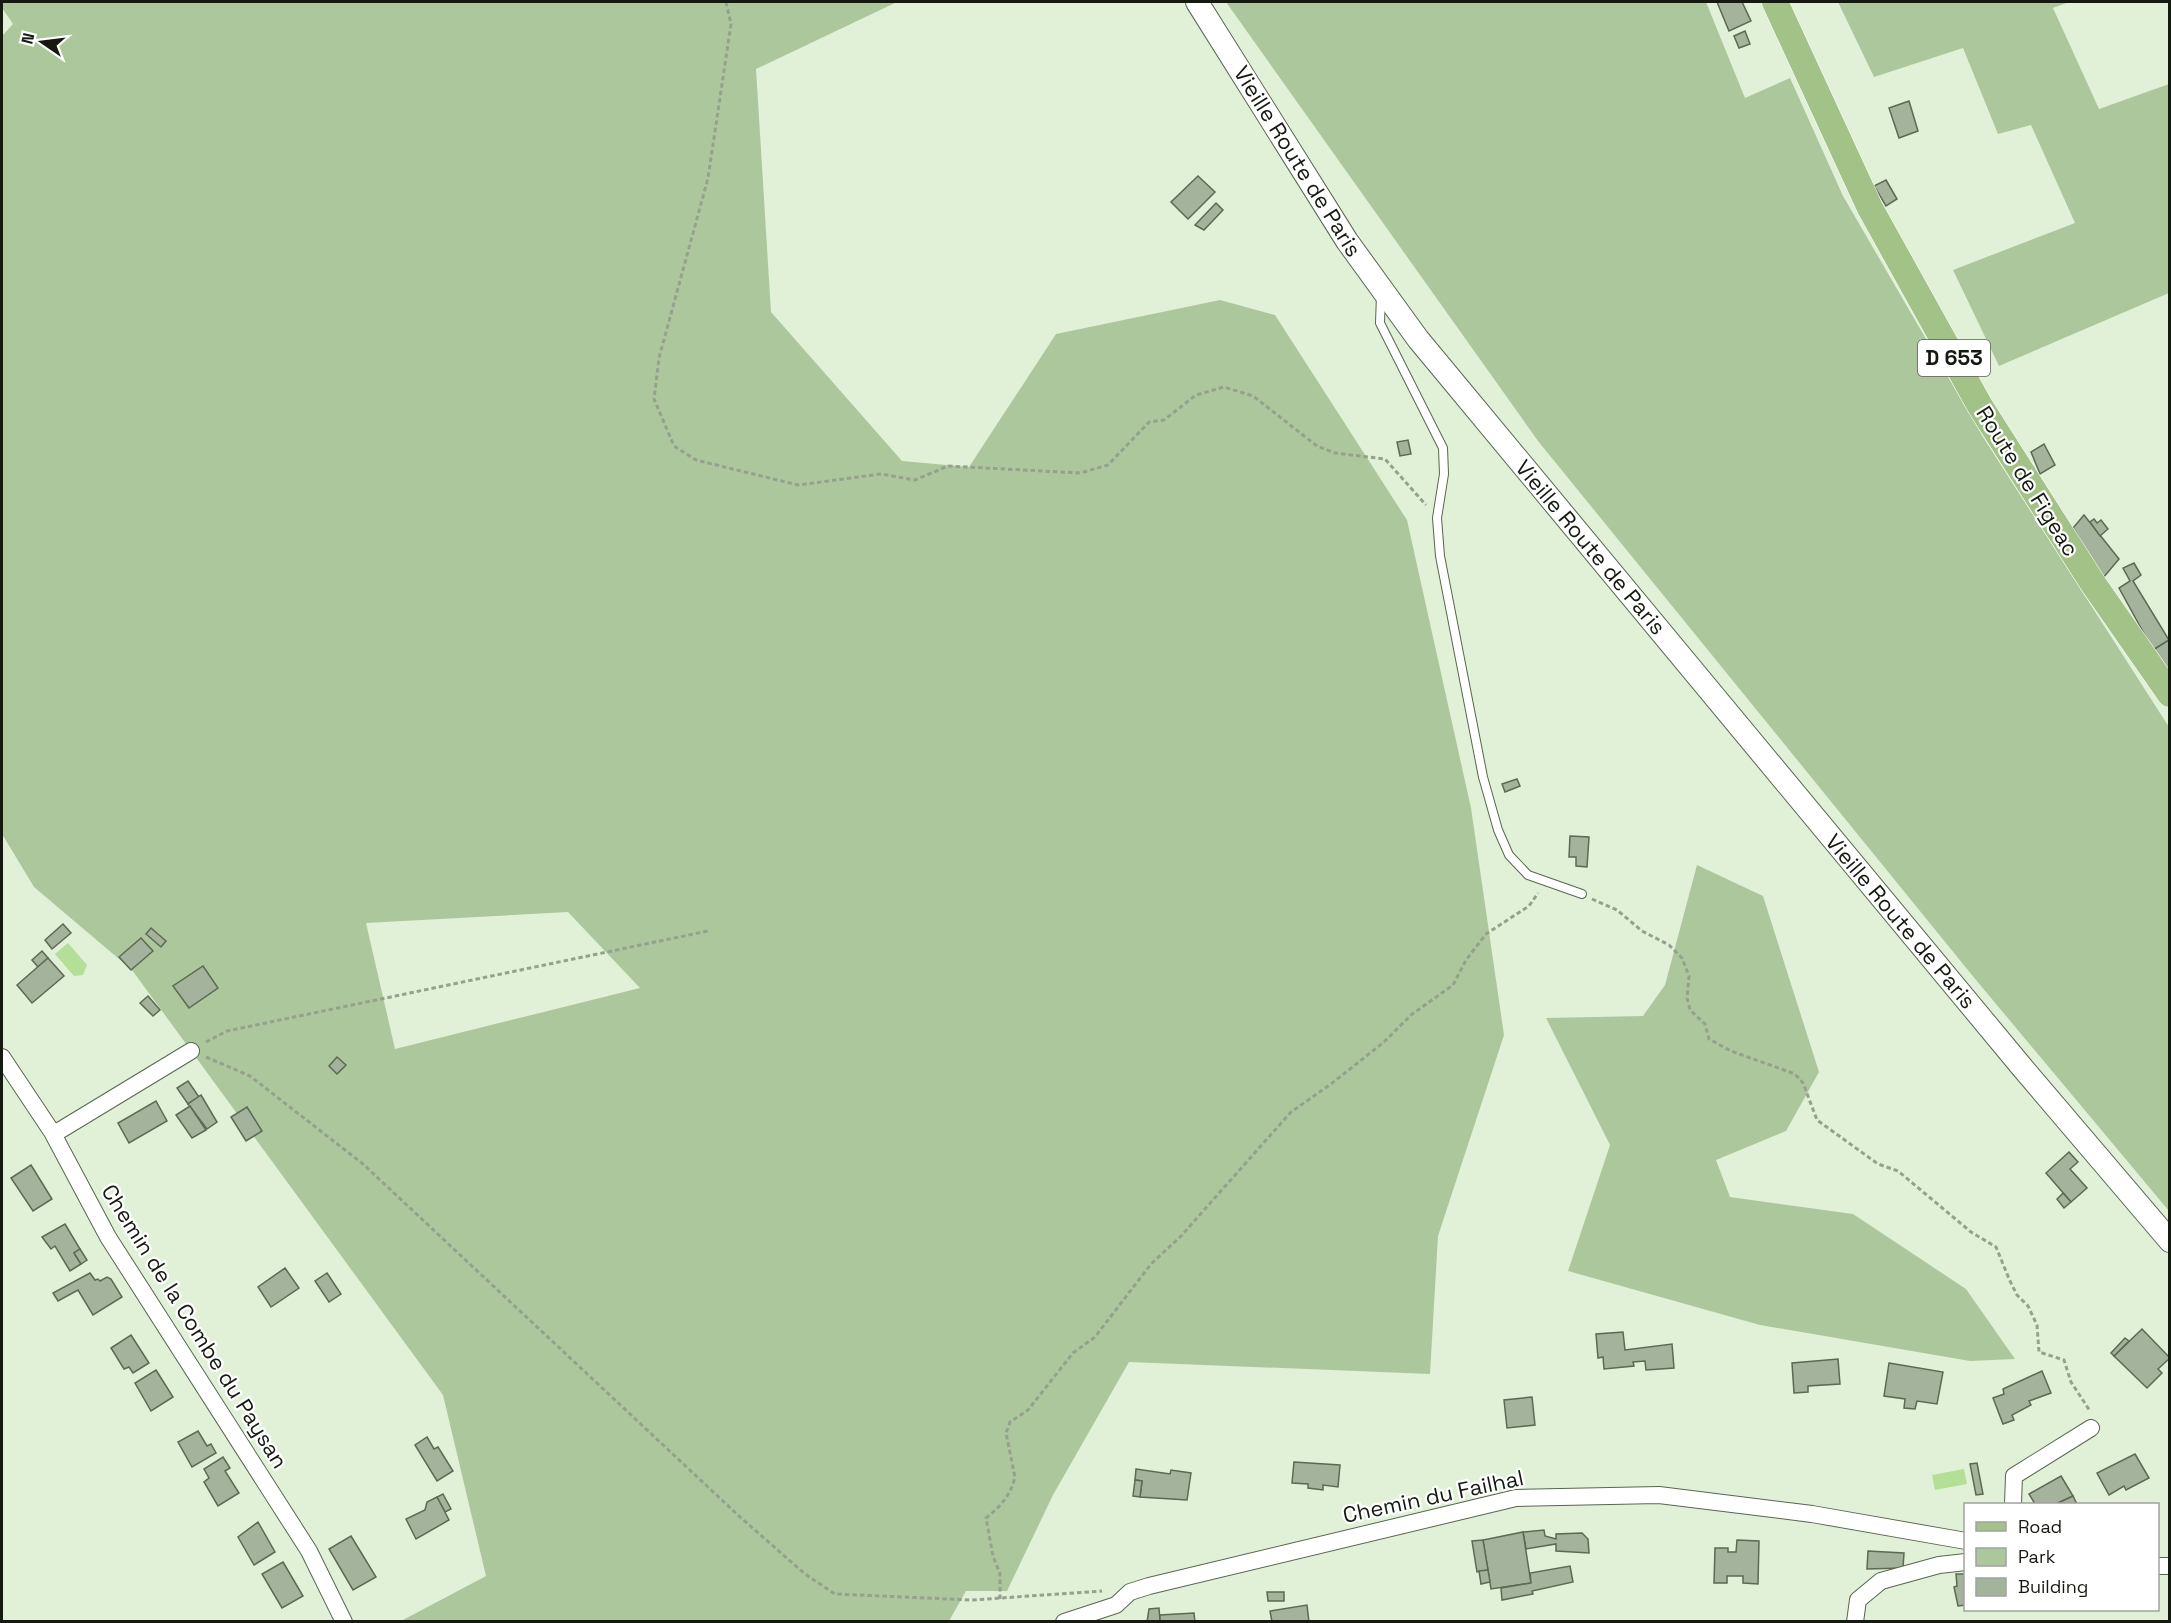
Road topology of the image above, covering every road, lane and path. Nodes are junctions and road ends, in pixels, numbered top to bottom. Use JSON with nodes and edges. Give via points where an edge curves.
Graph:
{"nodes":[{"id":1,"x":726,"y":2,"type":"edge"},
{"id":2,"x":1197,"y":2,"type":"edge"},
{"id":3,"x":1775,"y":2,"type":"edge"},
{"id":4,"x":1381,"y":288,"type":"junction"},
{"id":5,"x":1437,"y":518,"type":"junction"},
{"id":6,"x":2169,"y":694,"type":"edge"},
{"id":7,"x":1546,"y":882,"type":"junction"},
{"id":8,"x":1582,"y":894,"type":"joint"},
{"id":9,"x":708,"y":931,"type":"dead end"},
{"id":10,"x":191,"y":1051,"type":"junction"},
{"id":11,"x":2,"y":1057,"type":"edge"},
{"id":12,"x":54,"y":1134,"type":"junction"},
{"id":13,"x":2169,"y":1241,"type":"edge"},
{"id":14,"x":2091,"y":1428,"type":"joint"},
{"id":15,"x":2013,"y":1503,"type":"edge"},
{"id":16,"x":1964,"y":1541,"type":"edge"},
{"id":17,"x":1964,"y":1562,"type":"edge"},
{"id":18,"x":1130,"y":1592,"type":"junction"},
{"id":19,"x":1000,"y":1599,"type":"junction"},
{"id":20,"x":344,"y":1622,"type":"edge"},
{"id":21,"x":1064,"y":1622,"type":"edge"},
{"id":22,"x":1856,"y":1622,"type":"edge"}],
"edges":[{"from":1,"to":5,"type":"path","via":[[731,24],[708,178],[659,358],[654,399],[675,446],[696,460],[798,485],[881,474],[915,480],[948,466],[1080,473],[1108,465],[1149,422],[1164,420],[1196,395],[1224,387],[1253,396],[1317,446],[1335,453],[1385,459]]},
{"from":2,"to":4,"type":"street","name":"Vieille Route de Paris","via":[[1347,241]]},
{"from":3,"to":6,"type":"main road","name":"Route de Figeac","number":"D 653","via":[[1870,208],[1980,405],[2092,582]]},
{"from":4,"to":5,"type":"lane","via":[[1380,323],[1443,448],[1444,474]]},
{"from":4,"to":13,"type":"street","name":"Vieille Route de Paris","via":[[1418,339]]},
{"from":5,"to":7,"type":"lane","via":[[1453,627],[1483,777],[1498,830],[1517,866]]},
{"from":7,"to":8,"type":"lane"},
{"from":7,"to":19,"type":"path","via":[[1529,906],[1486,934],[1453,985],[1291,1112],[1181,1236],[1151,1264],[1095,1338],[1073,1353],[1028,1410],[1010,1422],[1006,1433],[1015,1477],[1002,1505],[986,1518],[1000,1574]]},
{"from":8,"to":14,"type":"path","via":[[1617,910],[1682,958],[1689,976],[1690,1010],[1705,1024],[1709,1039],[1795,1074],[1803,1083],[1817,1120],[1878,1164],[1898,1172],[1971,1232],[1996,1247],[2017,1295],[2028,1306],[2037,1325],[2039,1352],[2064,1360],[2071,1382],[2090,1410]]},
{"from":9,"to":10,"type":"path","via":[[227,1031]]},
{"from":10,"to":12,"type":"street"},
{"from":10,"to":19,"type":"path","via":[[250,1076],[363,1164],[805,1574],[835,1594]]},
{"from":11,"to":12,"type":"street","name":"Chemin de la Combe du Paysan"},
{"from":12,"to":20,"type":"street","name":"Chemin de la Combe du Paysan","via":[[108,1237],[309,1551]]},
{"from":14,"to":15,"type":"street","via":[[2014,1476]]},
{"from":16,"to":18,"type":"street","name":"Chemin du Failhal","via":[[1812,1514],[1659,1494],[1516,1498]]},
{"from":17,"to":22,"type":"street","via":[[1881,1581],[1858,1600]]},
{"from":18,"to":19,"type":"path","via":[[1097,1590]]},
{"from":18,"to":21,"type":"street","name":"Chemin du Failhal","via":[[1116,1605]]}]}
